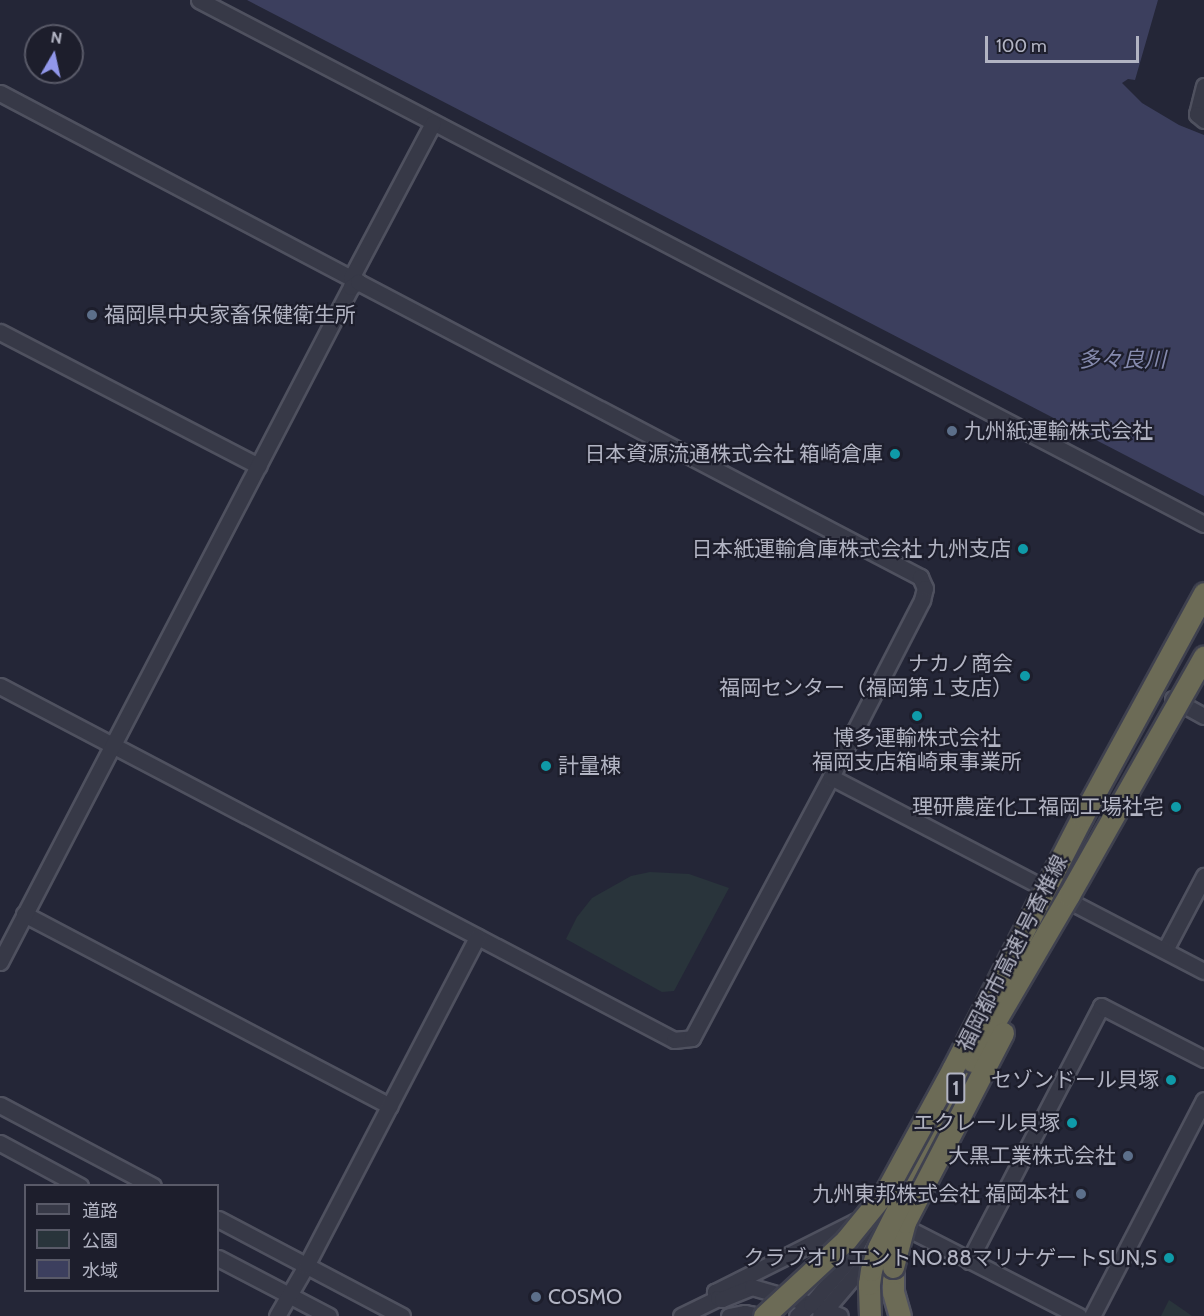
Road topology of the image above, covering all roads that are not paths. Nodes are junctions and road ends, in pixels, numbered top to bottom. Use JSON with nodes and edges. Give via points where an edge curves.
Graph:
{"nodes":[{"id":1,"x":199,"y":0,"type":"edge"},
{"id":2,"x":1204,"y":86,"type":"edge"},
{"id":3,"x":0,"y":93,"type":"edge"},
{"id":4,"x":1201,"y":117,"type":"edge"},
{"id":5,"x":433,"y":123,"type":"junction"},
{"id":6,"x":355,"y":280,"type":"junction"},
{"id":7,"x":0,"y":332,"type":"edge"},
{"id":8,"x":258,"y":466,"type":"junction"},
{"id":9,"x":1204,"y":524,"type":"edge"},
{"id":10,"x":1204,"y":593,"type":"edge"},
{"id":11,"x":1204,"y":607,"type":"edge"},
{"id":12,"x":1204,"y":645,"type":"edge"},
{"id":13,"x":1204,"y":656,"type":"edge"},
{"id":14,"x":0,"y":686,"type":"edge"},
{"id":15,"x":1173,"y":699,"type":"junction"},
{"id":16,"x":1203,"y":712,"type":"edge"},
{"id":17,"x":112,"y":744,"type":"junction"},
{"id":18,"x":831,"y":777,"type":"junction"},
{"id":19,"x":1105,"y":832,"type":"junction"},
{"id":20,"x":1204,"y":876,"type":"edge"},
{"id":21,"x":1048,"y":890,"type":"junction"},
{"id":22,"x":1064,"y":897,"type":"junction"},
{"id":23,"x":24,"y":914,"type":"junction"},
{"id":24,"x":477,"y":937,"type":"junction"},
{"id":25,"x":1019,"y":940,"type":"junction"},
{"id":26,"x":1165,"y":950,"type":"junction"},
{"id":27,"x":0,"y":962,"type":"edge"},
{"id":28,"x":1203,"y":967,"type":"edge"},
{"id":29,"x":1204,"y":1059,"type":"edge"},
{"id":30,"x":1204,"y":1100,"type":"edge"},
{"id":31,"x":0,"y":1105,"type":"edge"},
{"id":32,"x":390,"y":1106,"type":"junction"},
{"id":33,"x":0,"y":1143,"type":"edge"},
{"id":34,"x":78,"y":1184,"type":"edge"},
{"id":35,"x":151,"y":1184,"type":"edge"},
{"id":36,"x":219,"y":1220,"type":"edge"},
{"id":37,"x":867,"y":1221,"type":"junction"},
{"id":38,"x":893,"y":1221,"type":"junction"},
{"id":39,"x":871,"y":1256,"type":"junction"},
{"id":40,"x":219,"y":1259,"type":"edge"},
{"id":41,"x":969,"y":1261,"type":"junction"},
{"id":42,"x":306,"y":1266,"type":"junction"},
{"id":43,"x":288,"y":1295,"type":"junction"},
{"id":44,"x":718,"y":1298,"type":"junction"},
{"id":45,"x":828,"y":1312,"type":"edge"},
{"id":46,"x":277,"y":1316,"type":"edge"},
{"id":47,"x":329,"y":1316,"type":"edge"},
{"id":48,"x":402,"y":1316,"type":"edge"},
{"id":49,"x":681,"y":1316,"type":"edge"},
{"id":50,"x":729,"y":1316,"type":"edge"},
{"id":51,"x":763,"y":1316,"type":"edge"},
{"id":52,"x":769,"y":1316,"type":"edge"},
{"id":53,"x":797,"y":1316,"type":"edge"},
{"id":54,"x":848,"y":1316,"type":"edge"},
{"id":55,"x":872,"y":1316,"type":"edge"},
{"id":56,"x":900,"y":1316,"type":"edge"},
{"id":57,"x":1079,"y":1316,"type":"edge"},
{"id":58,"x":1092,"y":1316,"type":"edge"}],
"edges":[{"from":1,"to":5,"type":"street"},
{"from":2,"to":4,"type":"street"},
{"from":3,"to":6,"type":"street"},
{"from":5,"to":6,"type":"street"},
{"from":5,"to":9,"type":"street"},
{"from":6,"to":8,"type":"street"},
{"from":6,"to":18,"type":"street","via":[[920,577],[925,588],[922,600]]},
{"from":7,"to":8,"type":"street"},
{"from":8,"to":17,"type":"street"},
{"from":10,"to":25,"type":"highway","name":"福岡都市高速1号香椎線","number":"1","bridge":true},
{"from":11,"to":21,"type":"street"},
{"from":12,"to":15,"type":"street"},
{"from":13,"to":19,"type":"highway","name":"福岡都市高速1号香椎線","number":"1","bridge":true},
{"from":14,"to":17,"type":"street"},
{"from":15,"to":16,"type":"street"},
{"from":15,"to":22,"type":"street"},
{"from":17,"to":23,"type":"street"},
{"from":17,"to":24,"type":"street"},
{"from":18,"to":21,"type":"street"},
{"from":18,"to":24,"type":"street","via":[[692,1038],[674,1040]]},
{"from":19,"to":52,"type":"highway","name":"福岡都市高速1号香椎線","number":"1","bridge":true,"via":[[903,1176],[847,1242]]},
{"from":19,"to":56,"type":"highway","bridge":true,"via":[[905,1222],[893,1267],[893,1292]]},
{"from":20,"to":26,"type":"street"},
{"from":21,"to":22,"type":"street"},
{"from":21,"to":37,"type":"street","via":[[1006,958]]},
{"from":22,"to":26,"type":"street"},
{"from":22,"to":38,"type":"street"},
{"from":23,"to":27,"type":"street"},
{"from":23,"to":32,"type":"street"},
{"from":24,"to":32,"type":"street"},
{"from":25,"to":51,"type":"highway","name":"福岡都市高速1号香椎線","number":"1","bridge":true,"via":[[886,1191],[846,1240]]},
{"from":25,"to":55,"type":"highway","bridge":true,"via":[[1016,981],[878,1248],[869,1284]]},
{"from":26,"to":28,"type":"street"},
{"from":29,"to":41,"type":"street","via":[[1101,1006]]},
{"from":30,"to":58,"type":"street"},
{"from":31,"to":35,"type":"street"},
{"from":32,"to":42,"type":"street"},
{"from":33,"to":34,"type":"street"},
{"from":36,"to":42,"type":"street"},
{"from":37,"to":44,"type":"street","via":[[860,1219],[715,1293]]},
{"from":37,"to":45,"type":"street"},
{"from":38,"to":39,"type":"street"},
{"from":38,"to":41,"type":"street"},
{"from":39,"to":45,"type":"street"},
{"from":39,"to":55,"type":"street","via":[[864,1296]]},
{"from":40,"to":43,"type":"street"},
{"from":41,"to":57,"type":"street"},
{"from":42,"to":43,"type":"street"},
{"from":42,"to":48,"type":"street"},
{"from":43,"to":46,"type":"street"},
{"from":43,"to":47,"type":"street"},
{"from":44,"to":45,"type":"street","via":[[752,1287]]},
{"from":44,"to":49,"type":"street"},
{"from":45,"to":53,"type":"street"},
{"from":45,"to":54,"type":"street"},
{"from":50,"to":51,"type":"street"}]}
